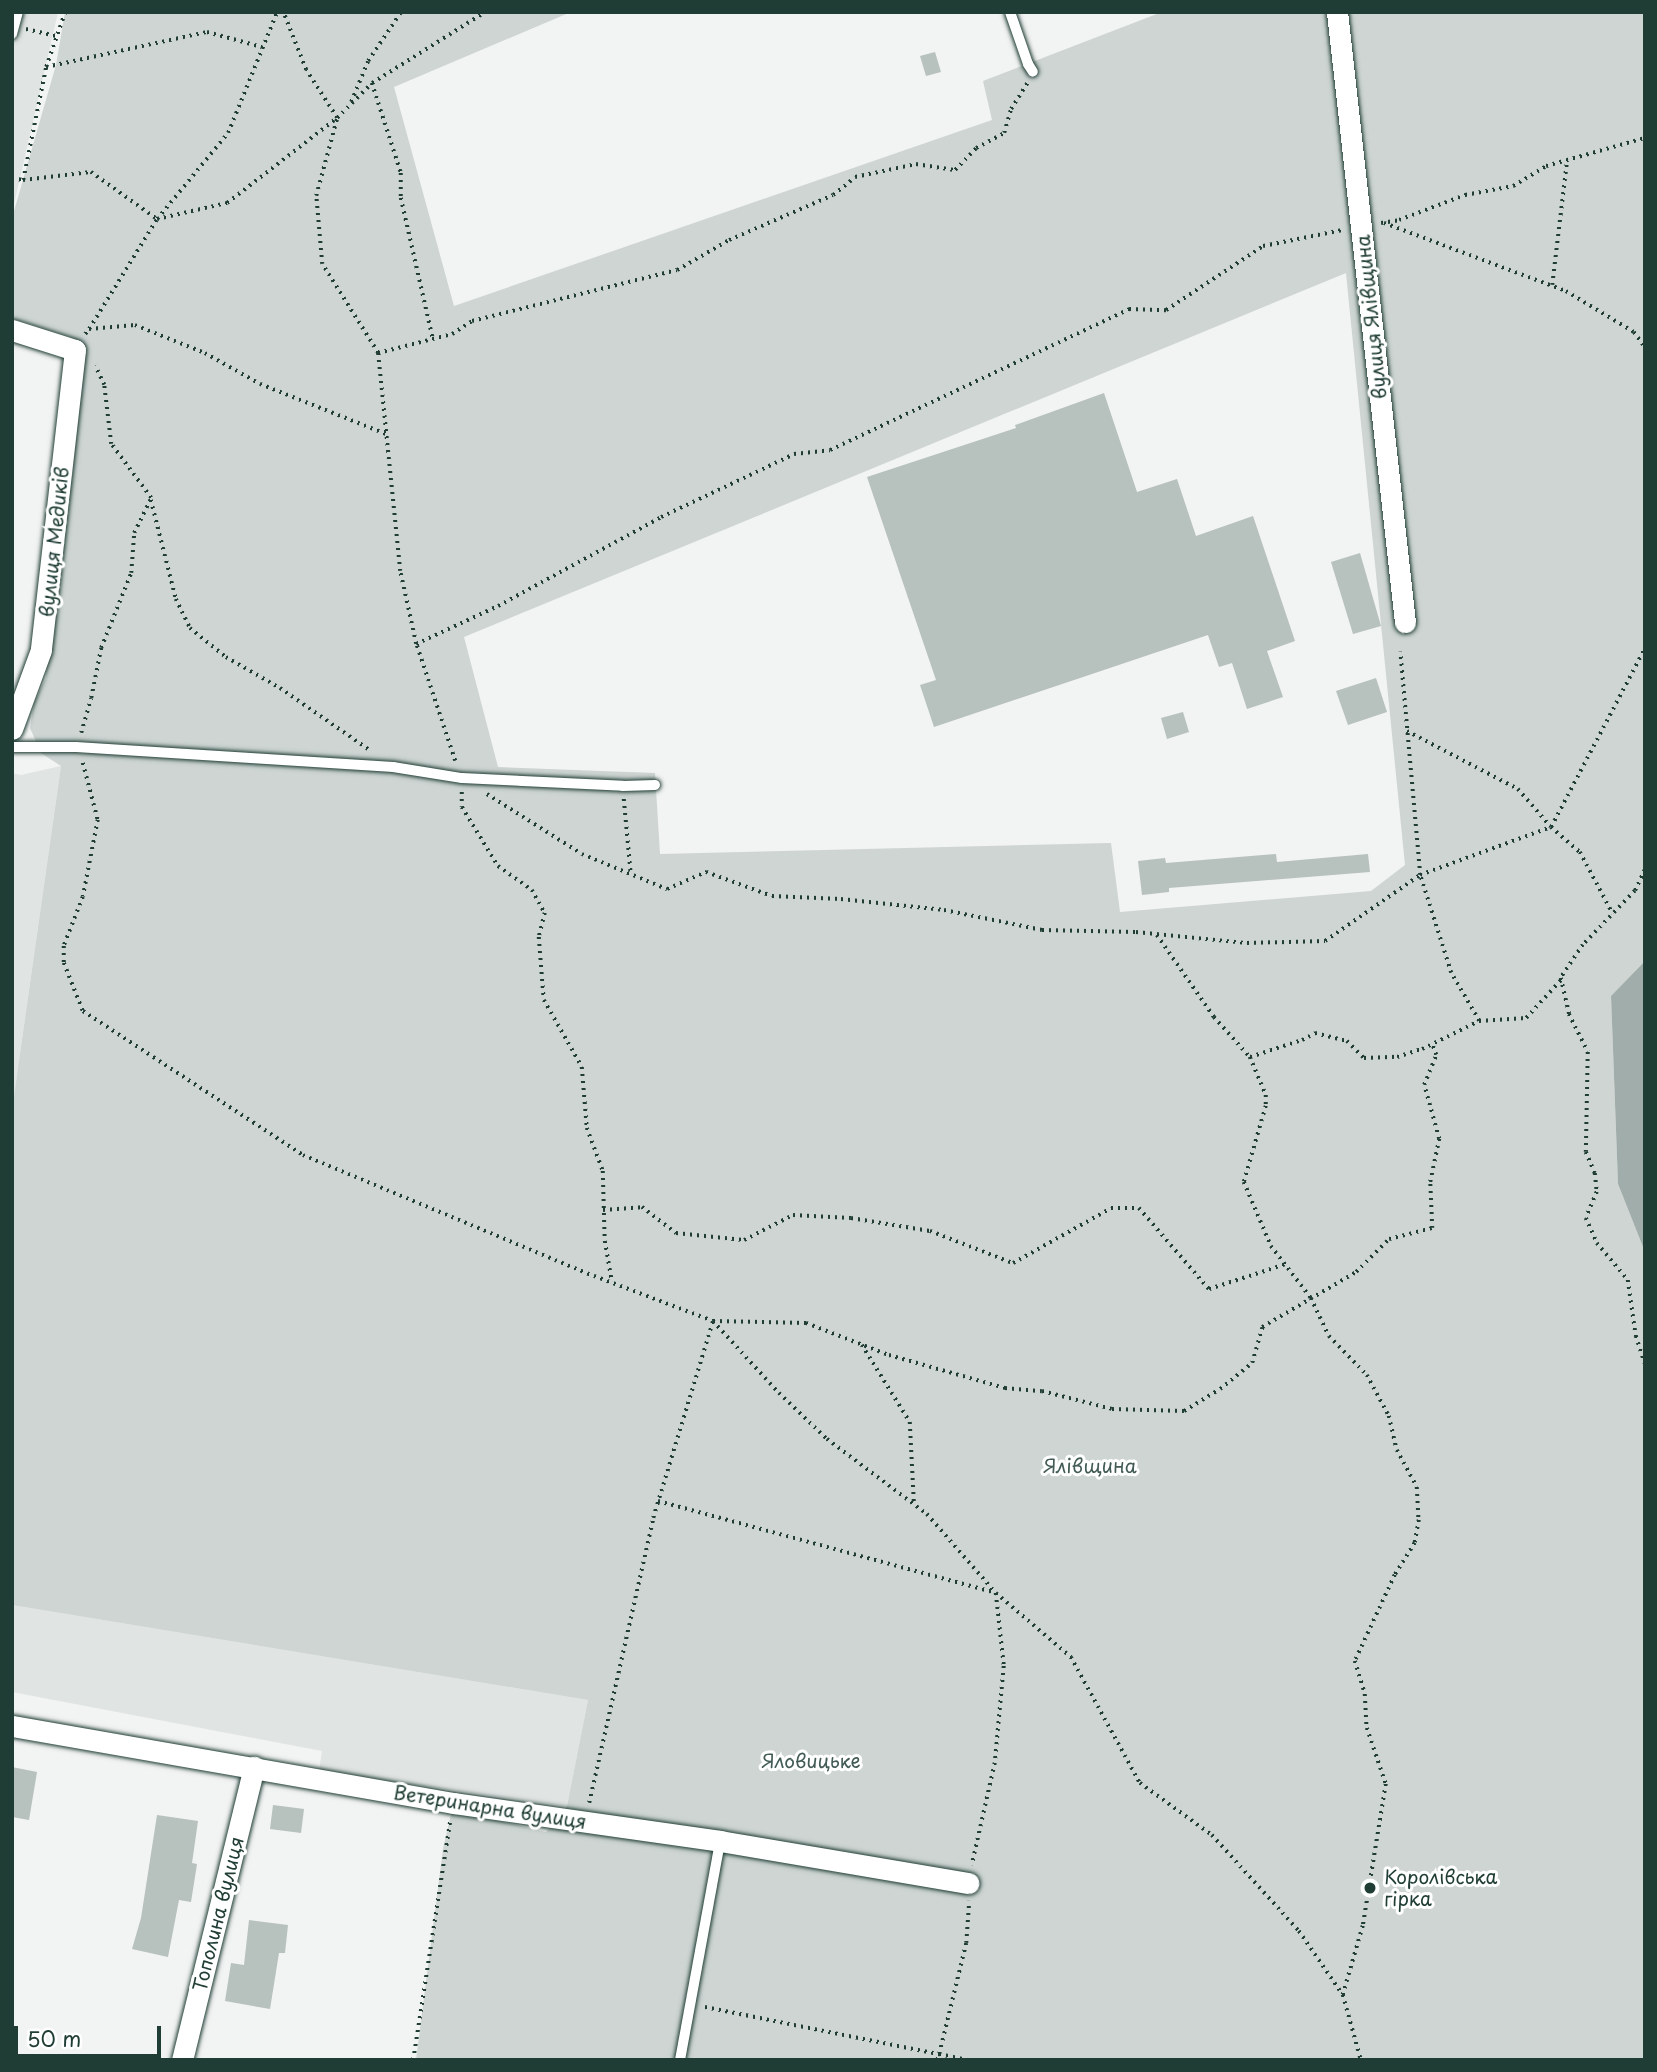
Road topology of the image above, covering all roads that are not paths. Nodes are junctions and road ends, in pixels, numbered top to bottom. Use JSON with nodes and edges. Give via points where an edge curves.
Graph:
{"nodes":[{"id":1,"x":18,"y":12,"type":"edge"},
{"id":2,"x":1010,"y":12,"type":"edge"},
{"id":3,"x":1337,"y":12,"type":"edge"},
{"id":4,"x":13,"y":30,"type":"edge"},
{"id":5,"x":1033,"y":72,"type":"road end"},
{"id":6,"x":12,"y":330,"type":"edge"},
{"id":7,"x":1405,"y":622,"type":"dead end"},
{"id":8,"x":12,"y":729,"type":"edge"},
{"id":9,"x":12,"y":747,"type":"edge"},
{"id":10,"x":655,"y":785,"type":"dead end"},
{"id":11,"x":12,"y":1726,"type":"edge"},
{"id":12,"x":254,"y":1767,"type":"junction"},
{"id":13,"x":720,"y":1841,"type":"junction"},
{"id":14,"x":968,"y":1883,"type":"road end"},
{"id":15,"x":182,"y":2060,"type":"edge"},
{"id":16,"x":680,"y":2060,"type":"edge"}],
"edges":[{"from":1,"to":4,"type":"lane"},
{"from":2,"to":5,"type":"lane"},
{"from":3,"to":7,"type":"street","name":"вулиця Ялівщина"},
{"from":6,"to":8,"type":"street","name":"вулиця Медиків","via":[[75,350],[41,650]]},
{"from":9,"to":10,"type":"lane","via":[[76,747],[393,768],[462,778]]},
{"from":11,"to":12,"type":"street","name":"Ветеринарна вулиця"},
{"from":12,"to":13,"type":"street","name":"Ветеринарна вулиця","via":[[454,1803]]},
{"from":12,"to":15,"type":"street","name":"Тополина вулиця"},
{"from":13,"to":14,"type":"street","name":"Ветеринарна вулиця"},
{"from":13,"to":16,"type":"lane"}]}
